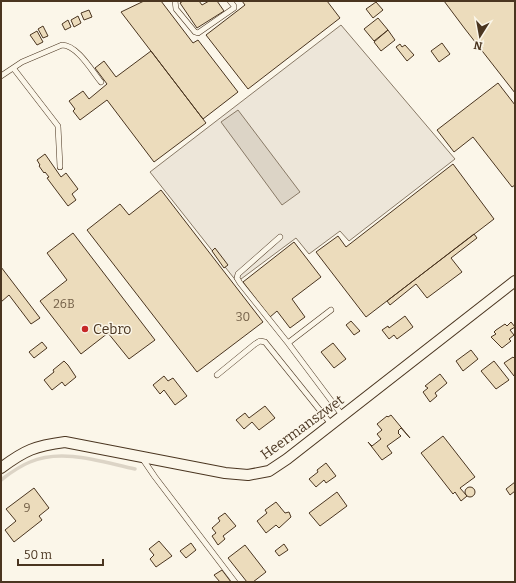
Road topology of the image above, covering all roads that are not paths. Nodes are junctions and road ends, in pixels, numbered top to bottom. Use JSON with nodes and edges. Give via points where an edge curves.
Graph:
{"nodes":[{"id":1,"x":175,"y":1,"type":"edge"},
{"id":2,"x":230,"y":1,"type":"edge"},
{"id":3,"x":14,"y":69,"type":"junction"},
{"id":4,"x":1,"y":76,"type":"edge"},
{"id":5,"x":101,"y":82,"type":"dead end"},
{"id":6,"x":60,"y":167,"type":"dead end"},
{"id":7,"x":280,"y":237,"type":"dead end"},
{"id":8,"x":515,"y":281,"type":"edge"},
{"id":9,"x":331,"y":310,"type":"dead end"},
{"id":10,"x":288,"y":343,"type":"junction"},
{"id":11,"x":217,"y":375,"type":"dead end"},
{"id":12,"x":342,"y":415,"type":"junction"},
{"id":13,"x":331,"y":424,"type":"junction"},
{"id":14,"x":141,"y":456,"type":"junction"},
{"id":15,"x":1,"y":468,"type":"edge"},
{"id":16,"x":235,"y":582,"type":"edge"}],
"edges":[{"from":1,"to":2,"type":"lane","via":[[176,9],[198,33],[234,8]]},
{"from":3,"to":4,"type":"lane"},
{"from":3,"to":5,"type":"lane","via":[[22,62],[67,45],[76,50]]},
{"from":3,"to":6,"type":"lane","via":[[58,126]]},
{"from":7,"to":10,"type":"lane","via":[[238,274],[237,278]]},
{"from":8,"to":12,"type":"street","name":"Heermanszwet"},
{"from":9,"to":10,"type":"lane"},
{"from":10,"to":12,"type":"lane"},
{"from":11,"to":13,"type":"lane","via":[[255,344],[265,342]]},
{"from":12,"to":13,"type":"street","name":"Heermanszwet"},
{"from":13,"to":14,"type":"street","name":"Heermanszwet","via":[[269,471],[248,476]]},
{"from":14,"to":15,"type":"street","name":"Heermanszwet","via":[[65,442],[31,449]]},
{"from":14,"to":16,"type":"lane"}]}
